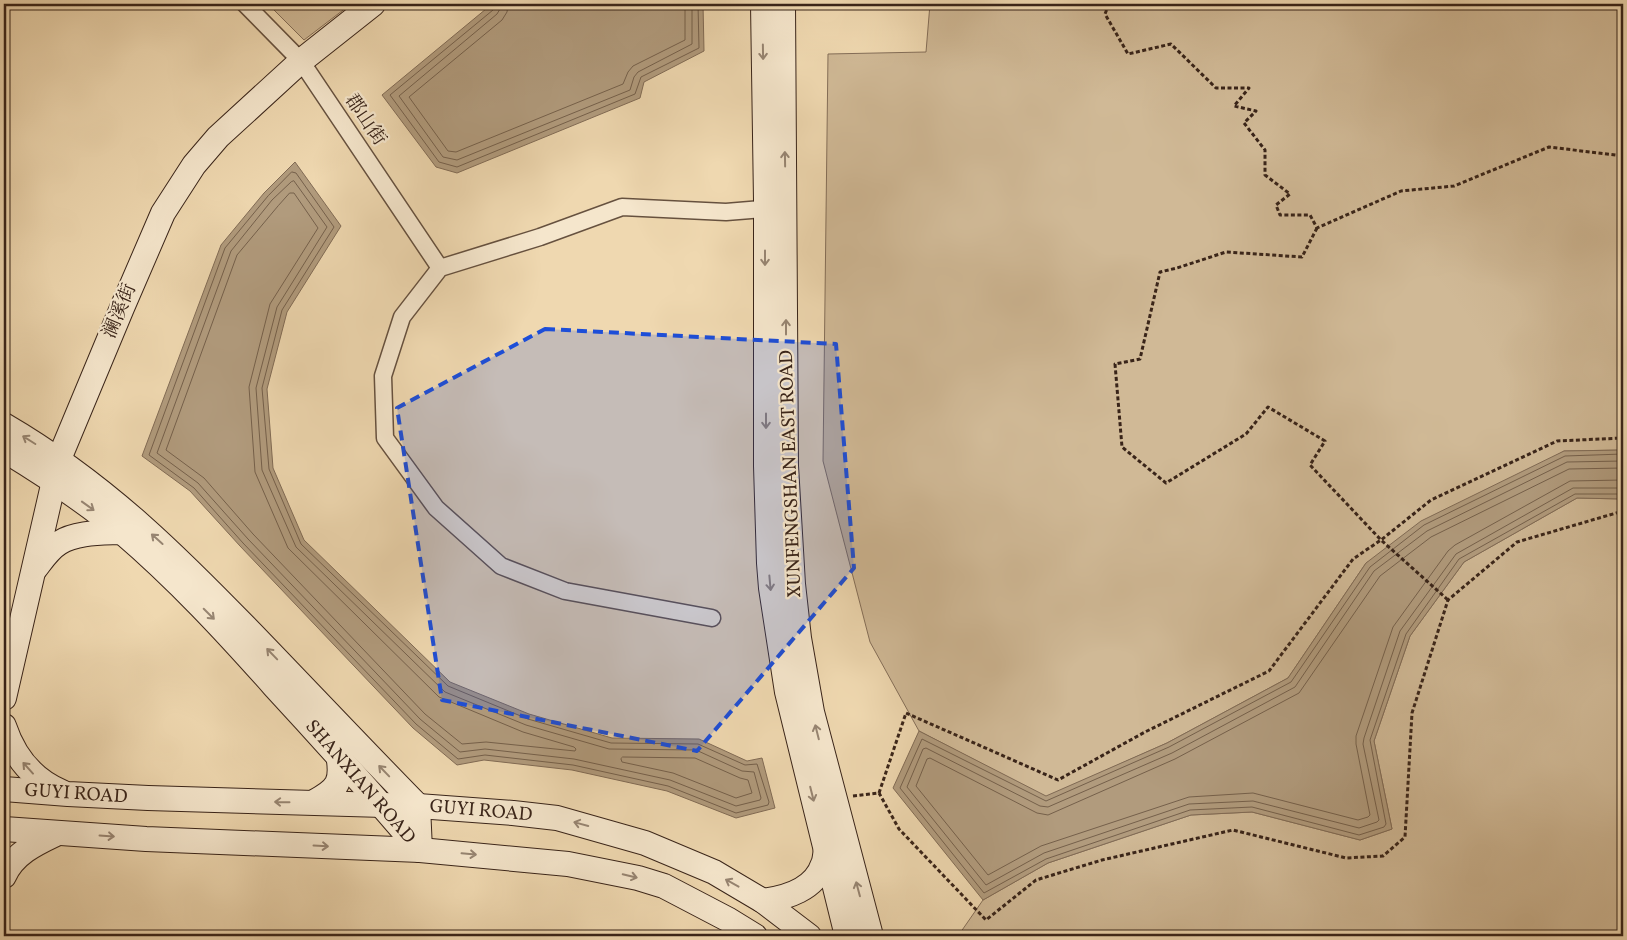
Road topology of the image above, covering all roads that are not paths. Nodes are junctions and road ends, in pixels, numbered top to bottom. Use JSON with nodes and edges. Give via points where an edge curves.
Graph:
{"nodes":[{"id":1,"x":245,"y":4,"type":"edge"},
{"id":2,"x":373,"y":4,"type":"edge"},
{"id":3,"x":763,"y":4,"type":"edge"},
{"id":4,"x":783,"y":4,"type":"edge"},
{"id":5,"x":301,"y":61,"type":"junction"},
{"id":6,"x":775,"y":208,"type":"junction"},
{"id":7,"x":440,"y":268,"type":"junction"},
{"id":8,"x":4,"y":425,"type":"edge"},
{"id":9,"x":4,"y":450,"type":"edge"},
{"id":10,"x":56,"y":470,"type":"junction"},
{"id":11,"x":122,"y":532,"type":"junction"},
{"id":12,"x":34,"y":570,"type":"junction"},
{"id":13,"x":712,"y":618,"type":"dead end"},
{"id":14,"x":4,"y":698,"type":"edge"},
{"id":15,"x":4,"y":726,"type":"edge"},
{"id":16,"x":338,"y":754,"type":"junction"},
{"id":17,"x":4,"y":789,"type":"edge"},
{"id":18,"x":68,"y":794,"type":"junction"},
{"id":19,"x":314,"y":802,"type":"junction"},
{"id":20,"x":382,"y":805,"type":"junction"},
{"id":21,"x":418,"y":806,"type":"junction"},
{"id":22,"x":4,"y":829,"type":"edge"},
{"id":23,"x":58,"y":833,"type":"junction"},
{"id":24,"x":826,"y":849,"type":"junction"},
{"id":25,"x":420,"y":850,"type":"junction"},
{"id":26,"x":4,"y":876,"type":"edge"},
{"id":27,"x":763,"y":902,"type":"junction"},
{"id":28,"x":781,"y":928,"type":"edge"},
{"id":29,"x":755,"y":936,"type":"edge"},
{"id":30,"x":808,"y":936,"type":"edge"},
{"id":31,"x":848,"y":936,"type":"edge"},
{"id":32,"x":870,"y":936,"type":"edge"}],
"edges":[{"from":1,"to":5,"type":"street","name":"郡山街"},
{"from":2,"to":5,"type":"street","name":"澜溪街"},
{"from":3,"to":6,"type":"street","name":"XUNFENGSHAN EAST ROAD","one_way":true},
{"from":6,"to":4,"type":"street","name":"XUNFENGSHAN EAST ROAD","one_way":true},
{"from":5,"to":7,"type":"street","name":"郡山街"},
{"from":5,"to":10,"type":"street","name":"澜溪街","via":[[218,138],[177,189],[147,248]]},
{"from":6,"to":7,"type":"street","via":[[726,212],[622,207]]},
{"from":6,"to":24,"type":"street","name":"XUNFENGSHAN EAST ROAD","one_way":true,"via":[[766,475],[771,588],[787,692]]},
{"from":32,"to":6,"type":"street","name":"XUNFENGSHAN EAST ROAD","one_way":true,"via":[[812,712],[798,638],[786,466]]},
{"from":7,"to":13,"type":"street","via":[[402,317],[383,376],[385,438],[436,508],[500,566],[565,591]]},
{"from":10,"to":8,"type":"street","name":"SHANXIAN ROAD","one_way":true},
{"from":9,"to":10,"type":"street","name":"SHANXIAN ROAD"},
{"from":10,"to":11,"type":"street","name":"SHANXIAN ROAD","one_way":true},
{"from":10,"to":12,"type":"street","name":"澜溪街"},
{"from":21,"to":10,"type":"street","name":"SHANXIAN ROAD","one_way":true,"via":[[187,567],[96,487]]},
{"from":11,"to":12,"type":"street","via":[[85,535],[59,542]]},
{"from":11,"to":16,"type":"street","name":"SHANXIAN ROAD","one_way":true,"via":[[216,622]]},
{"from":12,"to":14,"type":"street","name":"澜溪街"},
{"from":18,"to":15,"type":"street","one_way":true,"via":[[41,781],[30,771],[17,756]]},
{"from":16,"to":19,"type":"street","via":[[339,781],[330,793]]},
{"from":16,"to":20,"type":"street","name":"SHANXIAN ROAD"},
{"from":17,"to":18,"type":"street","name":"GUYI ROAD"},
{"from":19,"to":18,"type":"street","name":"GUYI ROAD","one_way":true},
{"from":19,"to":20,"type":"street","name":"GUYI ROAD"},
{"from":20,"to":21,"type":"street","name":"GUYI ROAD"},
{"from":20,"to":25,"type":"street","name":"SHANXIAN ROAD"},
{"from":21,"to":25,"type":"street","name":"SHANXIAN ROAD"},
{"from":27,"to":21,"type":"street","name":"GUYI ROAD","one_way":true,"via":[[714,872],[645,843],[601,830],[557,818]]},
{"from":22,"to":23,"type":"street"},
{"from":23,"to":25,"type":"street","one_way":true},
{"from":23,"to":26,"type":"street","via":[[23,852]]},
{"from":24,"to":27,"type":"street","via":[[818,875],[804,887]]},
{"from":24,"to":31,"type":"street","name":"XUNFENGSHAN EAST ROAD"},
{"from":25,"to":29,"type":"street","one_way":true,"via":[[568,864],[638,878],[693,900]]},
{"from":27,"to":28,"type":"street","name":"GUYI ROAD"},
{"from":28,"to":30,"type":"street","name":"GUYI ROAD"}]}
